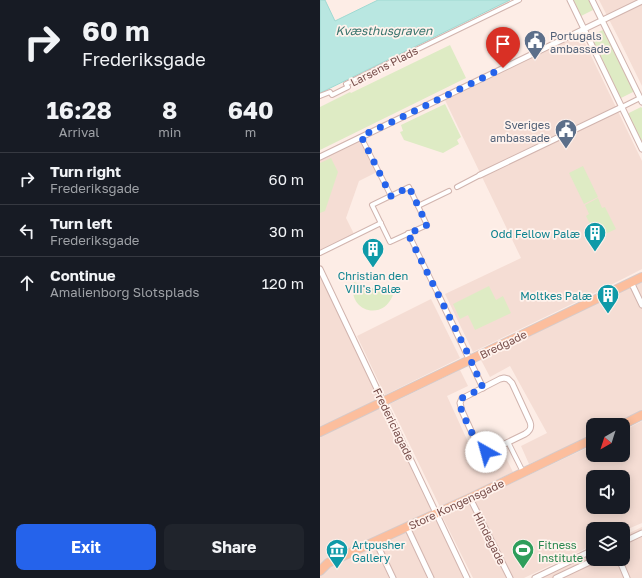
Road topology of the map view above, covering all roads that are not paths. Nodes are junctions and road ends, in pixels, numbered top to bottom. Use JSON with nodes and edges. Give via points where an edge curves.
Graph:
{"nodes":[{"id":1,"x":519,"y":0,"type":"edge"},
{"id":2,"x":570,"y":0,"type":"edge"},
{"id":3,"x":592,"y":0,"type":"edge"},
{"id":4,"x":642,"y":1,"type":"edge"},
{"id":5,"x":603,"y":20,"type":"junction"},
{"id":6,"x":584,"y":29,"type":"junction"},
{"id":7,"x":320,"y":96,"type":"edge"},
{"id":8,"x":641,"y":100,"type":"edge"},
{"id":9,"x":622,"y":107,"type":"junction"},
{"id":10,"x":361,"y":136,"type":"junction"},
{"id":11,"x":642,"y":149,"type":"edge"},
{"id":12,"x":320,"y":157,"type":"edge"},
{"id":13,"x":480,"y":175,"type":"joint"},
{"id":14,"x":457,"y":187,"type":"dead end"},
{"id":15,"x":449,"y":191,"type":"dead end"},
{"id":16,"x":391,"y":196,"type":"junction"},
{"id":17,"x":418,"y":206,"type":"junction"},
{"id":18,"x":381,"y":223,"type":"junction"},
{"id":19,"x":408,"y":234,"type":"junction"},
{"id":20,"x":320,"y":253,"type":"edge"},
{"id":21,"x":320,"y":269,"type":"edge"},
{"id":22,"x":642,"y":277,"type":"edge"},
{"id":23,"x":632,"y":282,"type":"junction"},
{"id":24,"x":438,"y":294,"type":"joint"},
{"id":25,"x":642,"y":305,"type":"edge"},
{"id":26,"x":470,"y":360,"type":"junction"},
{"id":27,"x":483,"y":388,"type":"junction"},
{"id":28,"x":383,"y":402,"type":"junction"},
{"id":29,"x":642,"y":416,"type":"edge"},
{"id":30,"x":630,"y":421,"type":"edge"},
{"id":31,"x":320,"y":432,"type":"edge"},
{"id":32,"x":508,"y":442,"type":"junction"},
{"id":33,"x":586,"y":442,"type":"edge"},
{"id":34,"x":523,"y":472,"type":"junction"},
{"id":35,"x":470,"y":498,"type":"junction"},
{"id":36,"x":437,"y":513,"type":"junction"},
{"id":37,"x":407,"y":527,"type":"junction"},
{"id":38,"x":642,"y":533,"type":"edge"},
{"id":39,"x":630,"y":539,"type":"edge"},
{"id":40,"x":376,"y":542,"type":"junction"},
{"id":41,"x":586,"y":554,"type":"edge"},
{"id":42,"x":586,"y":564,"type":"edge"},
{"id":43,"x":622,"y":566,"type":"edge"},
{"id":44,"x":320,"y":571,"type":"edge"},
{"id":45,"x":544,"y":576,"type":"edge"},
{"id":46,"x":323,"y":578,"type":"edge"},
{"id":47,"x":393,"y":578,"type":"edge"},
{"id":48,"x":431,"y":578,"type":"edge"},
{"id":49,"x":467,"y":578,"type":"edge"},
{"id":50,"x":510,"y":578,"type":"edge"},
{"id":51,"x":535,"y":578,"type":"edge"},
{"id":52,"x":556,"y":578,"type":"edge"},
{"id":53,"x":627,"y":578,"type":"edge"}],
"edges":[{"from":1,"to":7,"type":"street","name":"Larsens Plads","via":[[346,84],[348,87],[332,95],[330,92]]},
{"from":2,"to":6,"type":"street"},
{"from":3,"to":5,"type":"street"},
{"from":4,"to":5,"type":"street"},
{"from":5,"to":6,"type":"street"},
{"from":5,"to":8,"type":"street"},
{"from":6,"to":9,"type":"street"},
{"from":6,"to":10,"type":"street"},
{"from":8,"to":9,"type":"street"},
{"from":9,"to":11,"type":"street"},
{"from":9,"to":13,"type":"street"},
{"from":10,"to":12,"type":"street"},
{"from":10,"to":16,"type":"street"},
{"from":13,"to":14,"type":"street"},
{"from":15,"to":17,"type":"street"},
{"from":16,"to":17,"type":"street","via":[[409,187]]},
{"from":16,"to":18,"type":"street","via":[[372,205]]},
{"from":17,"to":19,"type":"street","via":[[427,225]]},
{"from":18,"to":19,"type":"street","via":[[390,242]]},
{"from":18,"to":20,"type":"street"},
{"from":19,"to":24,"type":"street"},
{"from":21,"to":28,"type":"street","name":"Fredericiagade"},
{"from":22,"to":23,"type":"main road","name":"Bredgade"},
{"from":23,"to":25,"type":"street"},
{"from":23,"to":26,"type":"main road","name":"Bredgade"},
{"from":24,"to":26,"type":"street"},
{"from":26,"to":27,"type":"street"},
{"from":26,"to":28,"type":"main road","name":"Bredgade"},
{"from":27,"to":32,"type":"street","via":[[500,379],[508,379],[525,410],[531,424],[530,430]]},
{"from":27,"to":32,"type":"street","via":[[462,398],[461,408],[480,448],[486,452]]},
{"from":28,"to":31,"type":"main road","name":"Bredgade"},
{"from":28,"to":36,"type":"street","name":"Fredericiagade"},
{"from":29,"to":30,"type":"main road"},
{"from":32,"to":34,"type":"street"},
{"from":33,"to":34,"type":"main road","name":"Store Kongensgade"},
{"from":34,"to":35,"type":"main road","name":"Store Kongensgade"},
{"from":35,"to":36,"type":"main road","name":"Store Kongensgade"},
{"from":35,"to":50,"type":"street","name":"Hindegade"},
{"from":36,"to":37,"type":"main road","name":"Store Kongensgade"},
{"from":36,"to":49,"type":"street","name":"Fredericiagade"},
{"from":37,"to":40,"type":"main road","name":"Store Kongensgade"},
{"from":37,"to":48,"type":"street"},
{"from":38,"to":39,"type":"street"},
{"from":40,"to":44,"type":"main road","name":"Store Kongensgade","via":[[328,563]]},
{"from":40,"to":47,"type":"street"},
{"from":41,"to":45,"type":"street"},
{"from":42,"to":52,"type":"street"},
{"from":43,"to":53,"type":"street"},
{"from":44,"to":46,"type":"street"},
{"from":45,"to":51,"type":"street"}]}
